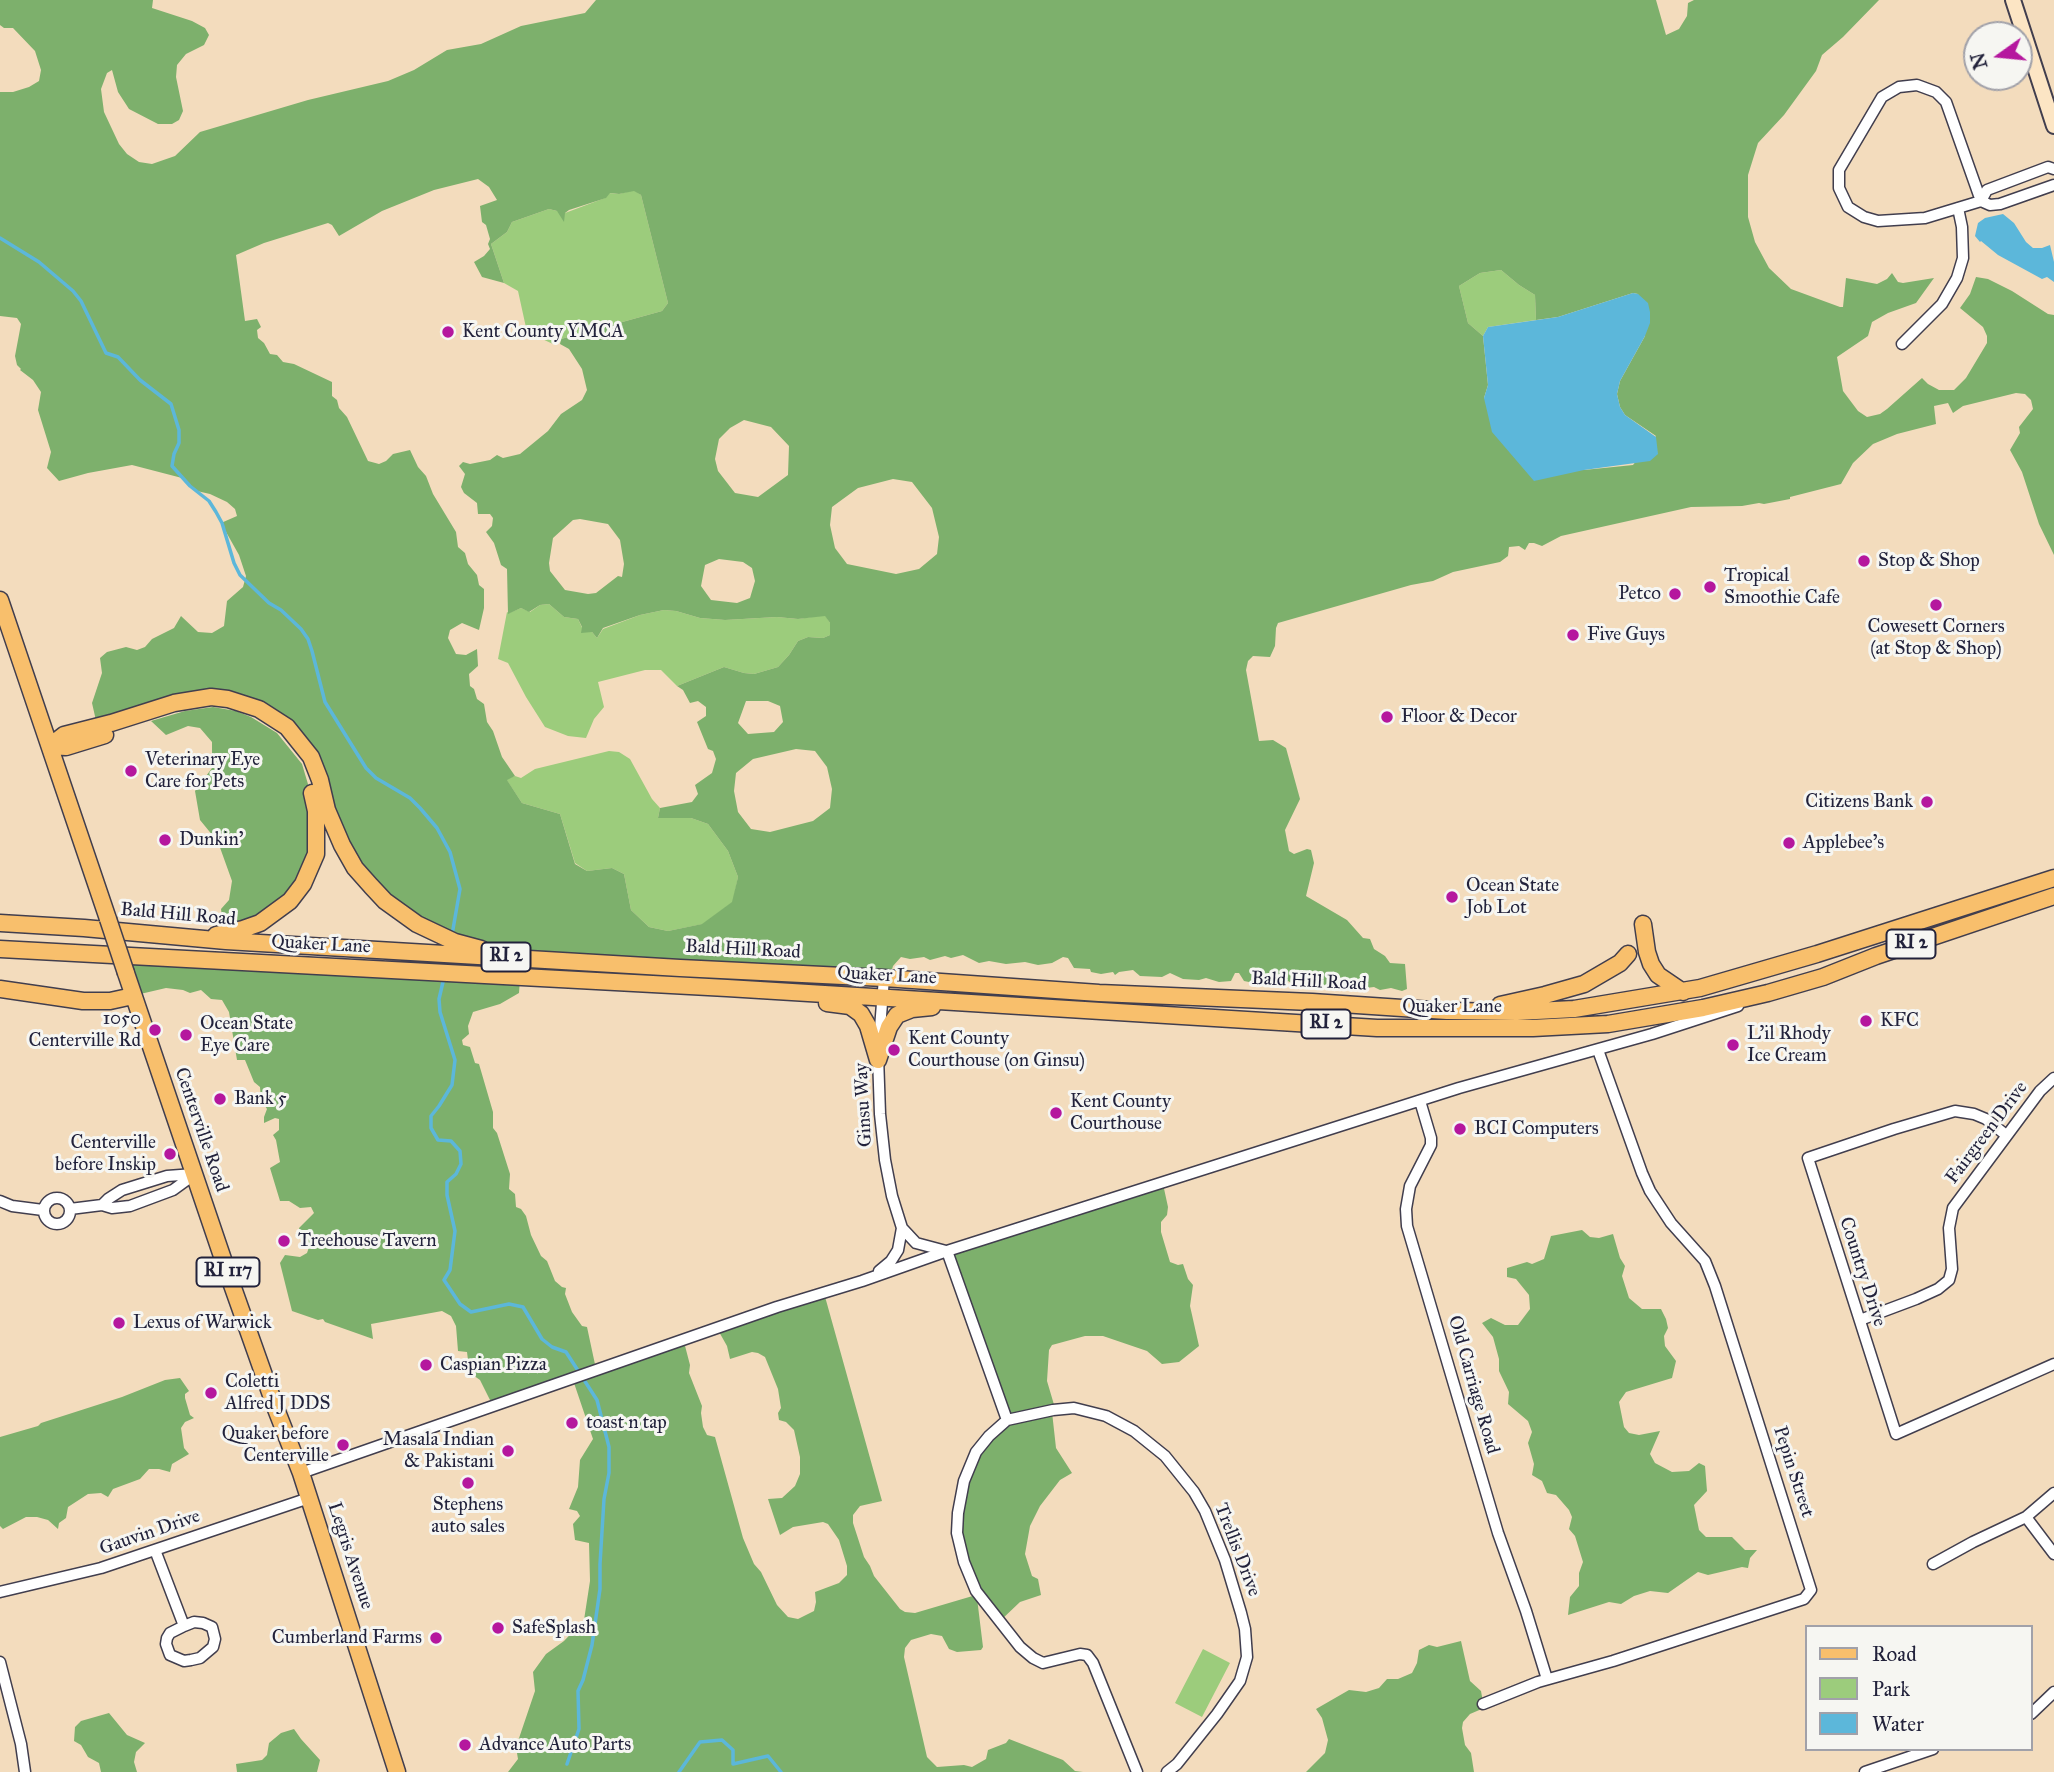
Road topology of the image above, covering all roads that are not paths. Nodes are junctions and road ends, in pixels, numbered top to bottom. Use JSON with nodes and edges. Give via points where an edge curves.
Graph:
{"nodes":[{"id":1,"x":2013,"y":0,"type":"edge"},
{"id":2,"x":2054,"y":126,"type":"edge"},
{"id":3,"x":2054,"y":169,"type":"edge"},
{"id":4,"x":2054,"y":185,"type":"edge"},
{"id":5,"x":1981,"y":201,"type":"junction"},
{"id":6,"x":1958,"y":208,"type":"junction"},
{"id":7,"x":1902,"y":344,"type":"dead end"},
{"id":8,"x":0,"y":600,"type":"edge"},
{"id":9,"x":50,"y":746,"type":"junction"},
{"id":10,"x":2054,"y":878,"type":"edge"},
{"id":11,"x":2054,"y":896,"type":"edge"},
{"id":12,"x":0,"y":923,"type":"edge"},
{"id":13,"x":1643,"y":924,"type":"dead end"},
{"id":14,"x":197,"y":938,"type":"junction"},
{"id":15,"x":0,"y":949,"type":"edge"},
{"id":16,"x":1628,"y":954,"type":"dead end"},
{"id":17,"x":1817,"y":954,"type":"junction"},
{"id":18,"x":530,"y":958,"type":"junction"},
{"id":19,"x":1824,"y":976,"type":"junction"},
{"id":20,"x":884,"y":978,"type":"junction"},
{"id":21,"x":727,"y":988,"type":"junction"},
{"id":22,"x":0,"y":989,"type":"edge"},
{"id":23,"x":1683,"y":992,"type":"junction"},
{"id":24,"x":1768,"y":993,"type":"junction"},
{"id":25,"x":133,"y":996,"type":"junction"},
{"id":26,"x":882,"y":997,"type":"junction"},
{"id":27,"x":982,"y":1003,"type":"junction"},
{"id":28,"x":1468,"y":1012,"type":"junction"},
{"id":29,"x":1598,"y":1050,"type":"junction"},
{"id":30,"x":878,"y":1060,"type":"junction"},
{"id":31,"x":2054,"y":1078,"type":"edge"},
{"id":32,"x":1420,"y":1101,"type":"junction"},
{"id":33,"x":2006,"y":1135,"type":"junction"},
{"id":34,"x":195,"y":1174,"type":"junction"},
{"id":35,"x":0,"y":1201,"type":"edge"},
{"id":36,"x":102,"y":1205,"type":"junction"},
{"id":37,"x":70,"y":1209,"type":"junction"},
{"id":38,"x":43,"y":1210,"type":"junction"},
{"id":39,"x":902,"y":1228,"type":"junction"},
{"id":40,"x":947,"y":1251,"type":"junction"},
{"id":41,"x":867,"y":1279,"type":"junction"},
{"id":42,"x":1860,"y":1320,"type":"junction"},
{"id":43,"x":2054,"y":1364,"type":"edge"},
{"id":44,"x":1007,"y":1420,"type":"junction"},
{"id":45,"x":301,"y":1473,"type":"junction"},
{"id":46,"x":2054,"y":1493,"type":"edge"},
{"id":47,"x":309,"y":1498,"type":"junction"},
{"id":48,"x":2026,"y":1517,"type":"junction"},
{"id":49,"x":155,"y":1550,"type":"junction"},
{"id":50,"x":2054,"y":1554,"type":"edge"},
{"id":51,"x":1933,"y":1564,"type":"dead end"},
{"id":52,"x":0,"y":1592,"type":"edge"},
{"id":53,"x":184,"y":1626,"type":"junction"},
{"id":54,"x":0,"y":1662,"type":"edge"},
{"id":55,"x":1547,"y":1679,"type":"junction"},
{"id":56,"x":2054,"y":1692,"type":"edge"},
{"id":57,"x":1483,"y":1704,"type":"dead end"},
{"id":58,"x":2033,"y":1712,"type":"edge"},
{"id":59,"x":1927,"y":1751,"type":"edge"},
{"id":60,"x":25,"y":1772,"type":"edge"},
{"id":61,"x":397,"y":1772,"type":"edge"},
{"id":62,"x":1137,"y":1772,"type":"edge"},
{"id":63,"x":1167,"y":1772,"type":"edge"},
{"id":64,"x":1865,"y":1772,"type":"edge"}],
"edges":[{"from":1,"to":2,"type":"main road"},
{"from":3,"to":5,"type":"street","via":[[2048,167],[1987,190]]},
{"from":4,"to":5,"type":"street","via":[[2000,204]]},
{"from":5,"to":6,"type":"street"},
{"from":5,"to":6,"type":"street","via":[[1947,102],[1917,85],[1893,89],[1882,97],[1839,170],[1843,198],[1858,214],[1878,221],[1925,218]]},
{"from":6,"to":7,"type":"street","via":[[1963,258],[1957,278],[1936,311]]},
{"from":8,"to":9,"type":"main road","name":"Centerville Road","number":"RI 117"},
{"from":9,"to":14,"type":"main road","via":[[66,747],[177,713],[211,708],[261,721],[298,755],[310,783],[317,835],[316,854],[303,884],[260,923]]},
{"from":9,"to":18,"type":"main road","via":[[64,735],[174,703],[211,697],[258,709],[287,727],[311,757],[342,845],[355,868],[385,901],[449,940]]},
{"from":9,"to":25,"type":"main road","name":"Centerville Road","number":"RI 117","bridge":true},
{"from":10,"to":17,"type":"main road","number":"RI 2"},
{"from":11,"to":19,"type":"main road","name":"Quaker Lane","number":"RI 2"},
{"from":12,"to":14,"type":"main road","name":"Bald Hill Road","number":"RI 2"},
{"from":13,"to":23,"type":"main road","via":[[1651,964],[1658,975]]},
{"from":14,"to":18,"type":"main road","name":"Bald Hill Road","number":"RI 2"},
{"from":15,"to":21,"type":"main road","name":"Quaker Lane","number":"RI 2"},
{"from":16,"to":28,"type":"main road","via":[[1584,984]]},
{"from":17,"to":19,"type":"main road"},
{"from":17,"to":23,"type":"main road","number":"RI 2"},
{"from":18,"to":20,"type":"main road","name":"Bald Hill Road","number":"RI 2"},
{"from":19,"to":24,"type":"main road","name":"Quaker Lane","number":"RI 2"},
{"from":20,"to":26,"type":"street","name":"Ginsu Way"},
{"from":20,"to":28,"type":"main road","name":"Bald Hill Road","number":"RI 2"},
{"from":21,"to":26,"type":"main road","name":"Quaker Lane","number":"RI 2"},
{"from":21,"to":30,"type":"main road","via":[[850,1006],[868,1026]]},
{"from":22,"to":25,"type":"main road","via":[[83,1001]]},
{"from":23,"to":28,"type":"main road","name":"Bald Hill Road","number":"RI 2","via":[[1574,1009]]},
{"from":24,"to":27,"type":"main road","name":"Quaker Lane","number":"RI 2","via":[[1608,1024],[1533,1027],[1377,1028]]},
{"from":24,"to":29,"type":"street","name":"Quaker Lane","via":[[1723,1012]]},
{"from":25,"to":34,"type":"main road","name":"Centerville Road","number":"RI 117"},
{"from":26,"to":27,"type":"main road","name":"Quaker Lane","number":"RI 2"},
{"from":26,"to":30,"type":"street","name":"Ginsu Way"},
{"from":27,"to":30,"type":"main road","via":[[912,1009],[897,1015]]},
{"from":29,"to":32,"type":"street","name":"Quaker Lane"},
{"from":29,"to":55,"type":"street","name":"Pepin Street","via":[[1650,1191],[1704,1261],[1715,1286],[1811,1590],[1804,1599]]},
{"from":30,"to":39,"type":"street","name":"Ginsu Way","via":[[885,1160]]},
{"from":31,"to":33,"type":"street","name":"Fairgreen Drive"},
{"from":32,"to":40,"type":"street","name":"Quaker Lane"},
{"from":32,"to":55,"type":"street","name":"Old Carriage Road","via":[[1431,1145],[1410,1186],[1407,1226],[1498,1533]]},
{"from":33,"to":42,"type":"street","name":"Fairgreen Drive","via":[[1953,1208],[1949,1280],[1916,1299]]},
{"from":33,"to":42,"type":"street","name":"Country Drive","via":[[1986,1119],[1955,1111],[1808,1158]]},
{"from":34,"to":36,"type":"street","via":[[167,1175],[122,1191]]},
{"from":34,"to":36,"type":"street","via":[[173,1189],[130,1206]]},
{"from":34,"to":45,"type":"main road","name":"Centerville Road","number":"RI 117"},
{"from":35,"to":38,"type":"street"},
{"from":36,"to":37,"type":"street"},
{"from":37,"to":38,"type":"street","via":[[57,1198],[49,1200]]},
{"from":37,"to":38,"type":"street","via":[[68,1218],[57,1224],[46,1218]]},
{"from":39,"to":40,"type":"street","via":[[916,1243]]},
{"from":39,"to":41,"type":"street","via":[[894,1258]]},
{"from":40,"to":41,"type":"street","name":"Quaker Lane"},
{"from":40,"to":44,"type":"street"},
{"from":41,"to":45,"type":"street","name":"Quaker Lane"},
{"from":42,"to":43,"type":"street","name":"Country Drive","via":[[1896,1434]]},
{"from":44,"to":62,"type":"street","via":[[976,1452],[964,1481],[957,1533],[964,1562],[976,1591],[1032,1658],[1043,1663],[1087,1655]]},
{"from":44,"to":63,"type":"street","name":"Trellis Drive","via":[[1074,1408],[1106,1416],[1165,1456],[1205,1511],[1241,1613],[1247,1657],[1240,1681]]},
{"from":45,"to":47,"type":"main road","name":"Legris Avenue","number":"RI 117"},
{"from":46,"to":48,"type":"street"},
{"from":47,"to":49,"type":"street","name":"Gauvin Drive"},
{"from":47,"to":61,"type":"main road","name":"Legris Avenue","number":"RI 117"},
{"from":48,"to":50,"type":"street"},
{"from":48,"to":51,"type":"street"},
{"from":49,"to":52,"type":"street","name":"Gauvin Drive"},
{"from":49,"to":53,"type":"street"},
{"from":53,"to":53,"type":"street","via":[[167,1638],[170,1655],[184,1661],[200,1658],[213,1647],[212,1627],[194,1622]]},
{"from":54,"to":60,"type":"street"},
{"from":55,"to":57,"type":"street","name":"Pepin Street"},
{"from":56,"to":58,"type":"street"},
{"from":59,"to":64,"type":"street"}]}
